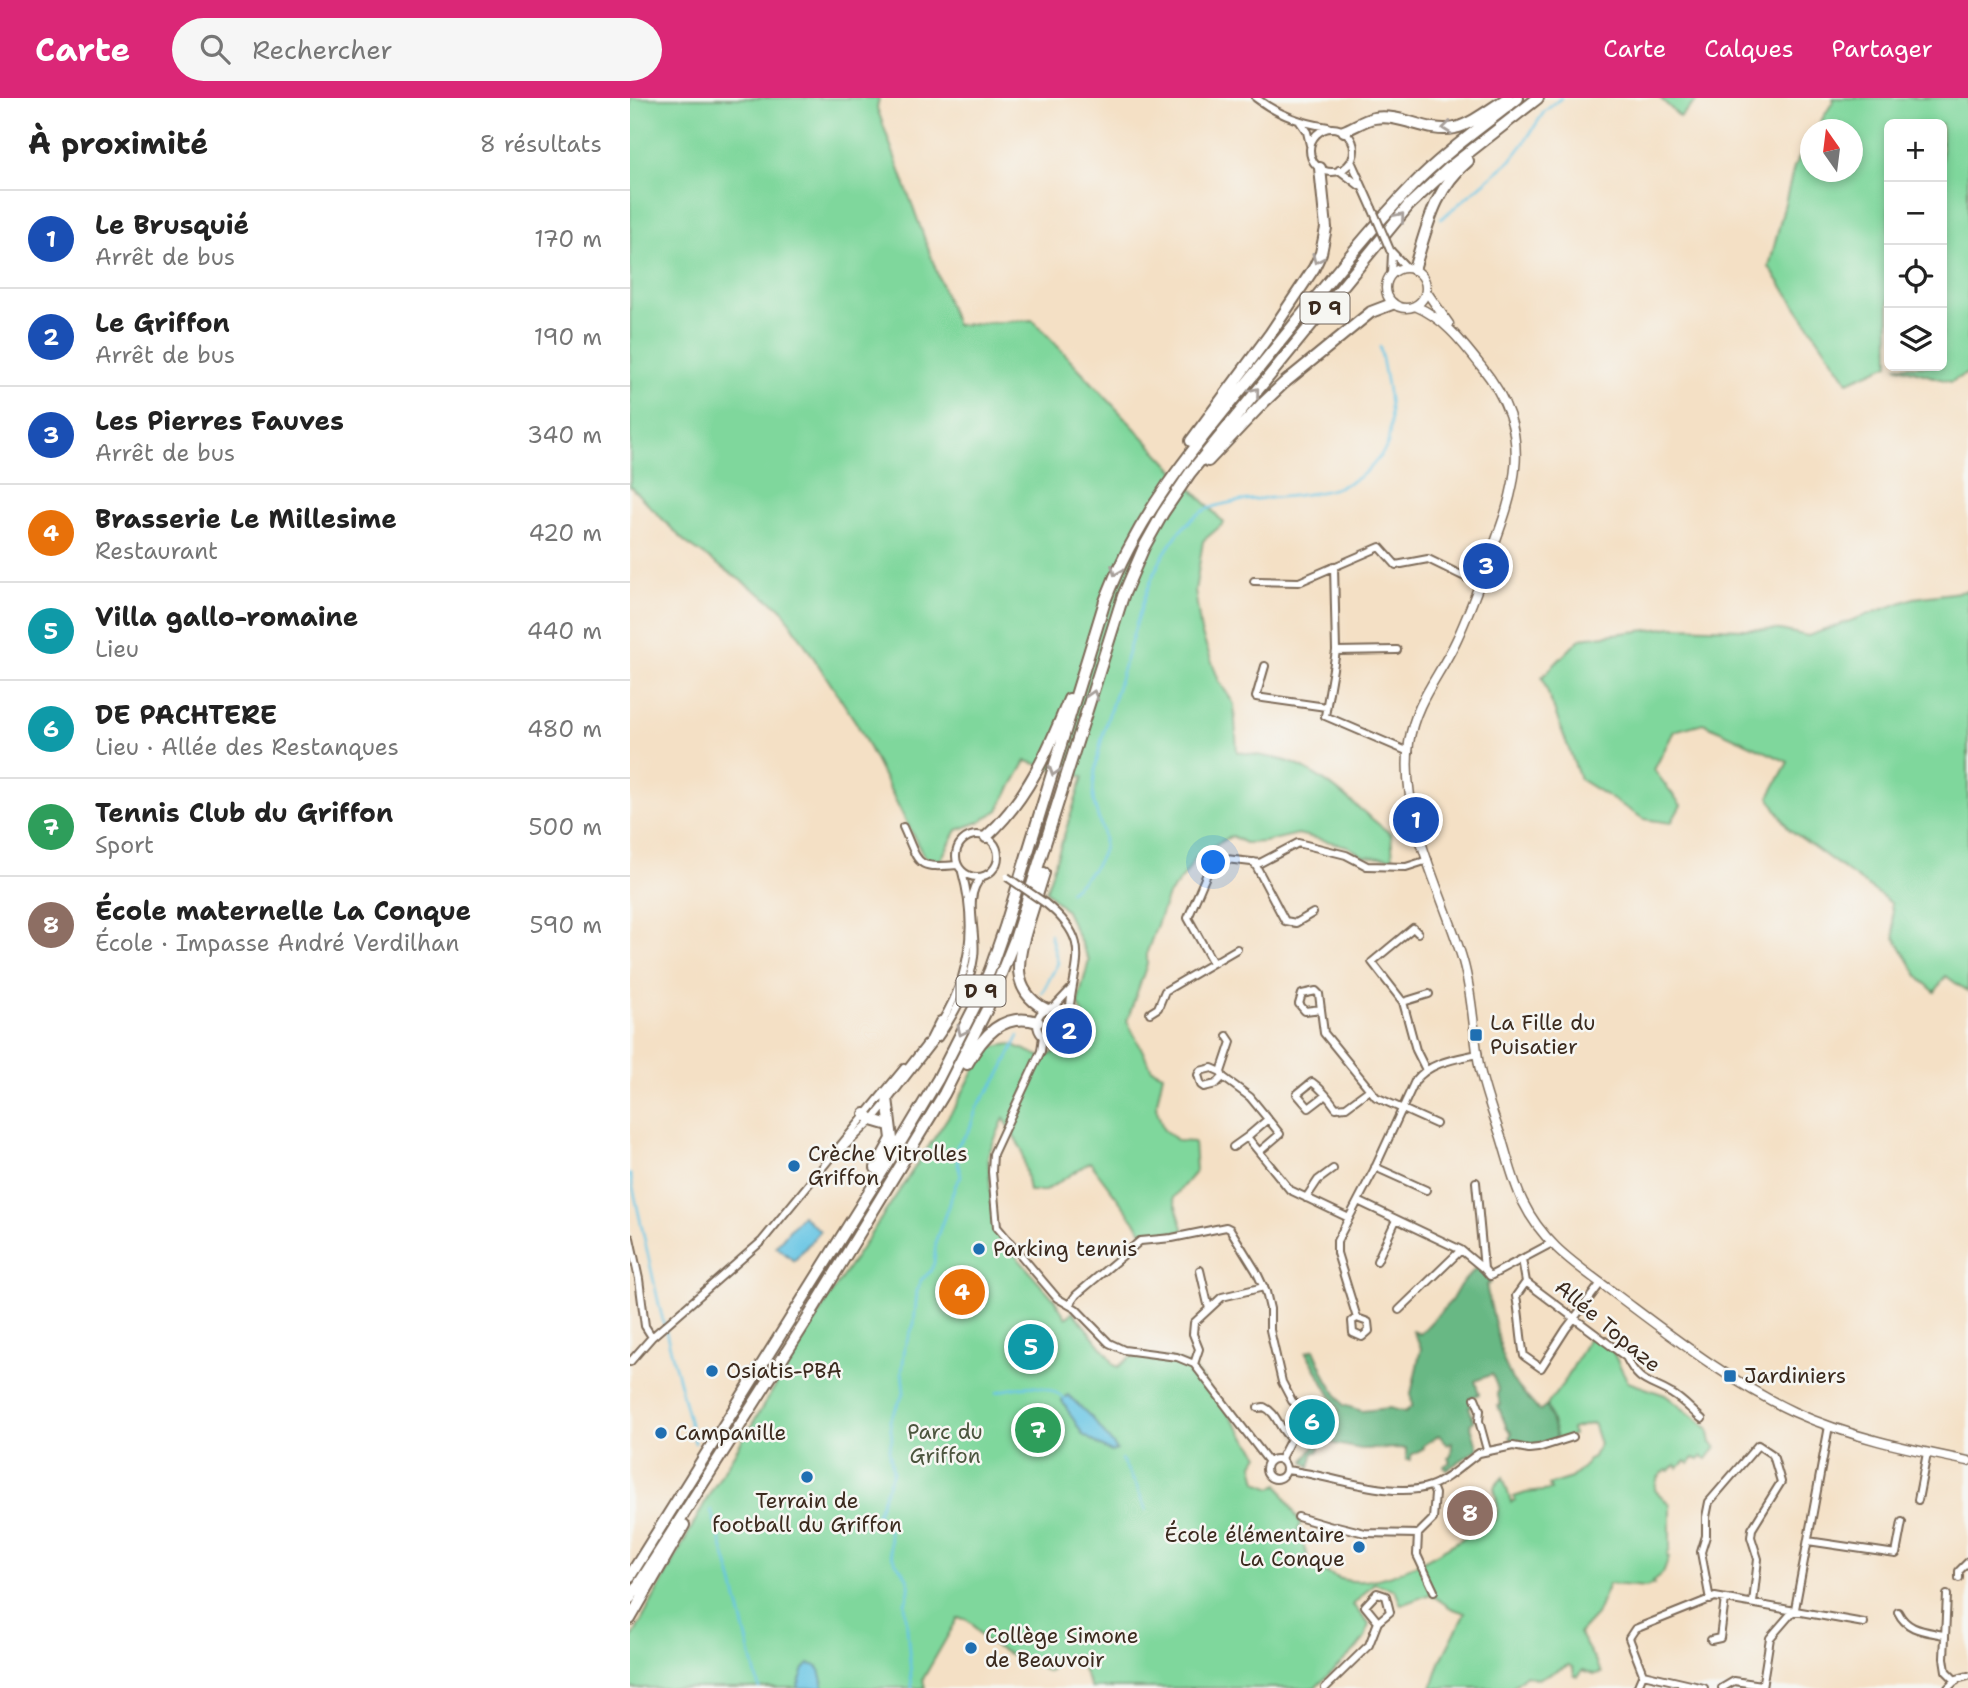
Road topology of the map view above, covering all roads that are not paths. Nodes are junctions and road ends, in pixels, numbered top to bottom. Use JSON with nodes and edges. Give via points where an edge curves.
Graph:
{"nodes":[{"id":1,"x":1256,"y":98,"type":"edge"},
{"id":2,"x":1508,"y":98,"type":"edge"},
{"id":3,"x":1518,"y":98,"type":"edge"},
{"id":4,"x":1540,"y":98,"type":"edge"},
{"id":5,"x":1300,"y":122,"type":"junction"},
{"id":6,"x":1339,"y":130,"type":"junction"},
{"id":7,"x":1311,"y":146,"type":"junction"},
{"id":8,"x":1351,"y":160,"type":"junction"},
{"id":9,"x":1320,"y":168,"type":"junction"},
{"id":10,"x":1339,"y":170,"type":"junction"},
{"id":11,"x":1361,"y":187,"type":"junction"},
{"id":12,"x":1391,"y":252,"type":"junction"},
{"id":13,"x":1410,"y":269,"type":"junction"},
{"id":14,"x":1391,"y":275,"type":"junction"},
{"id":15,"x":1426,"y":291,"type":"junction"},
{"id":16,"x":1392,"y":304,"type":"junction"},
{"id":17,"x":1415,"y":306,"type":"junction"},
{"id":18,"x":1456,"y":335,"type":"junction"},
{"id":19,"x":1148,"y":512,"type":"junction"},
{"id":20,"x":1144,"y":547,"type":"junction"},
{"id":21,"x":1334,"y":566,"type":"junction"},
{"id":22,"x":1467,"y":578,"type":"junction"},
{"id":23,"x":1481,"y":580,"type":"junction"},
{"id":24,"x":1254,"y":581,"type":"dead end"},
{"id":25,"x":1477,"y":590,"type":"junction"},
{"id":26,"x":1094,"y":635,"type":"junction"},
{"id":27,"x":1397,"y":650,"type":"dead end"},
{"id":28,"x":1336,"y":651,"type":"junction"},
{"id":29,"x":1265,"y":666,"type":"dead end"},
{"id":30,"x":1326,"y":707,"type":"junction"},
{"id":31,"x":1409,"y":752,"type":"junction"},
{"id":32,"x":1058,"y":807,"type":"junction"},
{"id":33,"x":904,"y":827,"type":"dead end"},
{"id":34,"x":986,"y":837,"type":"junction"},
{"id":35,"x":1428,"y":860,"type":"junction"},
{"id":36,"x":1254,"y":862,"type":"junction"},
{"id":37,"x":957,"y":865,"type":"junction"},
{"id":38,"x":994,"y":868,"type":"junction"},
{"id":39,"x":962,"y":872,"type":"junction"},
{"id":40,"x":982,"y":877,"type":"junction"},
{"id":41,"x":1313,"y":914,"type":"dead end"},
{"id":42,"x":1418,"y":933,"type":"dead end"},
{"id":43,"x":1237,"y":949,"type":"dead end"},
{"id":44,"x":1213,"y":963,"type":"junction"},
{"id":45,"x":1073,"y":987,"type":"junction"},
{"id":46,"x":1429,"y":994,"type":"dead end"},
{"id":47,"x":1403,"y":1002,"type":"junction"},
{"id":48,"x":1050,"y":1008,"type":"junction"},
{"id":49,"x":1321,"y":1009,"type":"dead end"},
{"id":50,"x":1150,"y":1013,"type":"dead end"},
{"id":51,"x":1069,"y":1016,"type":"junction"},
{"id":52,"x":942,"y":1022,"type":"junction"},
{"id":53,"x":1038,"y":1022,"type":"junction"},
{"id":54,"x":1043,"y":1036,"type":"junction"},
{"id":55,"x":1227,"y":1036,"type":"dead end"},
{"id":56,"x":1057,"y":1040,"type":"junction"},
{"id":57,"x":1041,"y":1051,"type":"junction"},
{"id":58,"x":1478,"y":1054,"type":"junction"},
{"id":59,"x":1426,"y":1070,"type":"junction"},
{"id":60,"x":1369,"y":1090,"type":"junction"},
{"id":61,"x":1326,"y":1095,"type":"junction"},
{"id":62,"x":887,"y":1102,"type":"junction"},
{"id":63,"x":1401,"y":1109,"type":"junction"},
{"id":64,"x":869,"y":1117,"type":"junction"},
{"id":65,"x":1268,"y":1119,"type":"junction"},
{"id":66,"x":1436,"y":1124,"type":"dead end"},
{"id":67,"x":889,"y":1125,"type":"junction"},
{"id":68,"x":1247,"y":1137,"type":"junction"},
{"id":69,"x":1233,"y":1147,"type":"dead end"},
{"id":70,"x":1259,"y":1152,"type":"junction"},
{"id":71,"x":1375,"y":1167,"type":"junction"},
{"id":72,"x":1333,"y":1169,"type":"dead end"},
{"id":73,"x":1476,"y":1182,"type":"dead end"},
{"id":74,"x":1426,"y":1190,"type":"dead end"},
{"id":75,"x":1306,"y":1198,"type":"junction"},
{"id":76,"x":1358,"y":1201,"type":"junction"},
{"id":77,"x":1349,"y":1218,"type":"junction"},
{"id":78,"x":1396,"y":1220,"type":"junction"},
{"id":79,"x":630,"y":1238,"type":"edge"},
{"id":80,"x":1550,"y":1244,"type":"junction"},
{"id":81,"x":1461,"y":1250,"type":"junction"},
{"id":82,"x":1522,"y":1259,"type":"junction"},
{"id":83,"x":1377,"y":1261,"type":"dead end"},
{"id":84,"x":1483,"y":1269,"type":"junction"},
{"id":85,"x":1200,"y":1270,"type":"dead end"},
{"id":86,"x":1526,"y":1282,"type":"junction"},
{"id":87,"x":1601,"y":1283,"type":"junction"},
{"id":88,"x":1264,"y":1287,"type":"junction"},
{"id":89,"x":1069,"y":1305,"type":"junction"},
{"id":90,"x":1209,"y":1309,"type":"junction"},
{"id":91,"x":1399,"y":1310,"type":"dead end"},
{"id":92,"x":793,"y":1314,"type":"junction"},
{"id":93,"x":809,"y":1317,"type":"junction"},
{"id":94,"x":1575,"y":1317,"type":"junction"},
{"id":95,"x":1357,"y":1318,"type":"dead end"},
{"id":96,"x":654,"y":1335,"type":"junction"},
{"id":97,"x":630,"y":1362,"type":"edge"},
{"id":98,"x":779,"y":1362,"type":"junction"},
{"id":99,"x":1194,"y":1364,"type":"junction"},
{"id":100,"x":1475,"y":1398,"type":"dead end"},
{"id":101,"x":1258,"y":1408,"type":"dead end"},
{"id":102,"x":1702,"y":1419,"type":"dead end"},
{"id":103,"x":1829,"y":1426,"type":"junction"},
{"id":104,"x":1573,"y":1437,"type":"dead end"},
{"id":105,"x":1290,"y":1439,"type":"junction"},
{"id":106,"x":1488,"y":1450,"type":"junction"},
{"id":107,"x":1927,"y":1453,"type":"junction"},
{"id":108,"x":705,"y":1456,"type":"junction"},
{"id":109,"x":1280,"y":1460,"type":"junction"},
{"id":110,"x":1968,"y":1461,"type":"edge"},
{"id":111,"x":1269,"y":1462,"type":"junction"},
{"id":112,"x":1286,"y":1470,"type":"junction"},
{"id":113,"x":1432,"y":1486,"type":"junction"},
{"id":114,"x":1918,"y":1500,"type":"dead end"},
{"id":115,"x":1298,"y":1517,"type":"dead end"},
{"id":116,"x":1902,"y":1522,"type":"dead end"},
{"id":117,"x":1418,"y":1534,"type":"junction"},
{"id":118,"x":1808,"y":1541,"type":"junction"},
{"id":119,"x":1968,"y":1562,"type":"edge"},
{"id":120,"x":630,"y":1565,"type":"edge"},
{"id":121,"x":630,"y":1576,"type":"edge"},
{"id":122,"x":1959,"y":1578,"type":"dead end"},
{"id":123,"x":1434,"y":1591,"type":"dead end"},
{"id":124,"x":1947,"y":1595,"type":"dead end"},
{"id":125,"x":630,"y":1598,"type":"edge"},
{"id":126,"x":1725,"y":1599,"type":"junction"},
{"id":127,"x":1710,"y":1600,"type":"junction"},
{"id":128,"x":1753,"y":1603,"type":"junction"},
{"id":129,"x":1795,"y":1609,"type":"junction"},
{"id":130,"x":1898,"y":1612,"type":"dead end"},
{"id":131,"x":630,"y":1619,"type":"edge"},
{"id":132,"x":1378,"y":1622,"type":"junction"},
{"id":133,"x":1864,"y":1623,"type":"dead end"},
{"id":134,"x":1944,"y":1635,"type":"junction"},
{"id":135,"x":1711,"y":1640,"type":"dead end"},
{"id":136,"x":1643,"y":1674,"type":"junction"},
{"id":137,"x":1968,"y":1676,"type":"edge"},
{"id":138,"x":1956,"y":1681,"type":"junction"},
{"id":139,"x":1762,"y":1687,"type":"edge"},
{"id":140,"x":1325,"y":1688,"type":"edge"},
{"id":141,"x":1637,"y":1688,"type":"edge"},
{"id":142,"x":1704,"y":1688,"type":"edge"},
{"id":143,"x":1722,"y":1688,"type":"edge"},
{"id":144,"x":1948,"y":1688,"type":"edge"}],
"edges":[{"from":1,"to":5,"type":"street"},
{"from":2,"to":6,"type":"highway","one_way":true,"via":[[1454,128],[1433,129],[1387,118]]},
{"from":3,"to":19,"type":"highway","number":"D 9","via":[[1435,165],[1363,241],[1190,453]]},
{"from":4,"to":13,"type":"highway","via":[[1450,178],[1434,204]]},
{"from":20,"to":4,"type":"highway","number":"D 9","one_way":true,"via":[[1190,474],[1409,205]]},
{"from":5,"to":6,"type":"street"},
{"from":5,"to":7,"type":"street"},
{"from":6,"to":7,"type":"street","via":[[1319,132]]},
{"from":6,"to":8,"type":"street","via":[[1352,141]]},
{"from":7,"to":9,"type":"street","via":[[1312,159]]},
{"from":8,"to":10,"type":"street"},
{"from":8,"to":11,"type":"street"},
{"from":9,"to":10,"type":"street"},
{"from":9,"to":19,"type":"highway","one_way":true,"via":[[1326,228],[1314,268],[1184,450]]},
{"from":10,"to":11,"type":"street"},
{"from":11,"to":12,"type":"street","bridge":true},
{"from":12,"to":13,"type":"street"},
{"from":12,"to":14,"type":"street"},
{"from":13,"to":14,"type":"street"},
{"from":13,"to":15,"type":"street","via":[[1423,278]]},
{"from":14,"to":16,"type":"street","via":[[1386,293]]},
{"from":15,"to":17,"type":"street"},
{"from":15,"to":18,"type":"street"},
{"from":16,"to":17,"type":"street","via":[[1403,309]]},
{"from":16,"to":20,"type":"highway","via":[[1371,312],[1263,403],[1203,466]]},
{"from":17,"to":18,"type":"street"},
{"from":18,"to":23,"type":"street","via":[[1498,389],[1516,449],[1512,496]]},
{"from":19,"to":26,"type":"highway","number":"D 9","one_way":true,"via":[[1119,564]]},
{"from":32,"to":20,"type":"highway","number":"D 9","one_way":true,"via":[[1122,596]]},
{"from":21,"to":22,"type":"street","via":[[1380,547],[1396,565],[1428,559]]},
{"from":21,"to":24,"type":"street","via":[[1299,582]]},
{"from":21,"to":28,"type":"street"},
{"from":22,"to":23,"type":"street"},
{"from":22,"to":25,"type":"street"},
{"from":23,"to":25,"type":"street"},
{"from":25,"to":31,"type":"street","via":[[1457,640],[1423,696]]},
{"from":26,"to":34,"type":"highway","via":[[1033,779]]},
{"from":26,"to":92,"type":"highway","number":"D 9","one_way":true,"via":[[1005,927],[975,1006],[939,1080]]},
{"from":27,"to":28,"type":"street"},
{"from":28,"to":30,"type":"street"},
{"from":29,"to":30,"type":"street","via":[[1256,697]]},
{"from":30,"to":31,"type":"street","via":[[1325,716]]},
{"from":31,"to":35,"type":"street","via":[[1410,798]]},
{"from":32,"to":48,"type":"highway","via":[[1017,966],[1026,993]]},
{"from":32,"to":93,"type":"highway","number":"D 9","via":[[1015,939],[986,1009],[944,1094]]},
{"from":33,"to":37,"type":"street","via":[[924,865]]},
{"from":34,"to":37,"type":"street","via":[[967,838],[960,844]]},
{"from":34,"to":38,"type":"street","via":[[995,843]]},
{"from":35,"to":36,"type":"street","via":[[1406,867],[1367,866],[1346,855],[1298,843]]},
{"from":35,"to":58,"type":"street","via":[[1469,983]]},
{"from":36,"to":41,"type":"street","via":[[1285,921],[1296,923]]},
{"from":36,"to":44,"type":"street","via":[[1226,859],[1209,869],[1190,912],[1188,918]]},
{"from":37,"to":39,"type":"street"},
{"from":38,"to":40,"type":"street"},
{"from":38,"to":45,"type":"street","bridge":true,"via":[[1063,917],[1074,935],[1079,959]]},
{"from":39,"to":40,"type":"street"},
{"from":39,"to":52,"type":"street","via":[[969,955],[964,977]]},
{"from":40,"to":62,"type":"street","via":[[972,890],[975,955],[969,979],[947,1025]]},
{"from":42,"to":47,"type":"street","via":[[1413,928],[1372,962]]},
{"from":43,"to":44,"type":"street"},
{"from":44,"to":50,"type":"street","via":[[1165,991]]},
{"from":45,"to":48,"type":"street"},
{"from":45,"to":51,"type":"street"},
{"from":46,"to":47,"type":"street"},
{"from":47,"to":59,"type":"street"},
{"from":48,"to":51,"type":"street","via":[[1062,1009]]},
{"from":48,"to":53,"type":"street"},
{"from":49,"to":60,"type":"street","via":[[1324,1032]]},
{"from":51,"to":56,"type":"street","via":[[1069,1031]]},
{"from":52,"to":62,"type":"highway","via":[[890,1091]]},
{"from":52,"to":64,"type":"street"},
{"from":53,"to":54,"type":"street"},
{"from":53,"to":93,"type":"highway","via":[[1026,1018],[1001,1024],[978,1044],[932,1127]]},
{"from":54,"to":56,"type":"street"},
{"from":54,"to":57,"type":"street"},
{"from":55,"to":65,"type":"street","via":[[1231,1042],[1222,1074]]},
{"from":56,"to":57,"type":"street"},
{"from":57,"to":89,"type":"street","via":[[993,1154],[993,1184],[1003,1236],[1057,1298]]},
{"from":58,"to":59,"type":"street"},
{"from":58,"to":80,"type":"street","via":[[1522,1200]]},
{"from":59,"to":63,"type":"street"},
{"from":60,"to":61,"type":"street","via":[[1346,1107],[1336,1108]]},
{"from":60,"to":63,"type":"street"},
{"from":61,"to":61,"type":"street","via":[[1312,1082],[1297,1094],[1309,1108]]},
{"from":62,"to":64,"type":"street"},
{"from":62,"to":67,"type":"highway"},
{"from":63,"to":66,"type":"street"},
{"from":63,"to":71,"type":"street"},
{"from":64,"to":67,"type":"highway"},
{"from":64,"to":96,"type":"street","via":[[762,1241]]},
{"from":65,"to":68,"type":"street"},
{"from":65,"to":70,"type":"street","via":[[1280,1134]]},
{"from":67,"to":92,"type":"highway","via":[[890,1145]]},
{"from":68,"to":69,"type":"street"},
{"from":68,"to":70,"type":"street"},
{"from":70,"to":75,"type":"street","via":[[1290,1190]]},
{"from":71,"to":74,"type":"street"},
{"from":71,"to":76,"type":"street"},
{"from":72,"to":75,"type":"street"},
{"from":73,"to":84,"type":"street"},
{"from":75,"to":77,"type":"street"},
{"from":76,"to":77,"type":"street"},
{"from":76,"to":78,"type":"street"},
{"from":77,"to":95,"type":"street","via":[[1336,1254]]},
{"from":78,"to":81,"type":"street"},
{"from":78,"to":83,"type":"street"},
{"from":79,"to":96,"type":"street","via":[[645,1326]]},
{"from":80,"to":82,"type":"street"},
{"from":80,"to":87,"type":"street"},
{"from":81,"to":84,"type":"street"},
{"from":81,"to":91,"type":"street"},
{"from":82,"to":84,"type":"street","via":[[1490,1276]]},
{"from":82,"to":86,"type":"street"},
{"from":85,"to":90,"type":"street"},
{"from":86,"to":94,"type":"street","name":"Allée Topaze"},
{"from":86,"to":94,"type":"street","via":[[1516,1297],[1524,1356],[1541,1368]]},
{"from":87,"to":94,"type":"street"},
{"from":87,"to":103,"type":"street","via":[[1753,1391]]},
{"from":88,"to":89,"type":"street","via":[[1234,1232],[1226,1227],[1140,1241]]},
{"from":88,"to":90,"type":"street","via":[[1222,1297]]},
{"from":88,"to":105,"type":"street","via":[[1282,1382],[1300,1417],[1301,1426]]},
{"from":89,"to":99,"type":"street","via":[[1109,1343]]},
{"from":90,"to":99,"type":"street","via":[[1194,1323],[1199,1349]]},
{"from":92,"to":108,"type":"highway","number":"D 9"},
{"from":93,"to":98,"type":"highway","number":"D 9"},
{"from":94,"to":102,"type":"street","name":"Allée Topaze","via":[[1626,1357],[1633,1372],[1646,1383],[1673,1394]]},
{"from":96,"to":97,"type":"street"},
{"from":98,"to":125,"type":"highway","number":"D 9"},
{"from":98,"to":131,"type":"highway"},
{"from":99,"to":111,"type":"street"},
{"from":100,"to":106,"type":"street"},
{"from":101,"to":105,"type":"street","via":[[1273,1412]]},
{"from":103,"to":107,"type":"street"},
{"from":103,"to":118,"type":"street"},
{"from":104,"to":106,"type":"street","via":[[1538,1448]]},
{"from":105,"to":109,"type":"street"},
{"from":106,"to":113,"type":"street"},
{"from":107,"to":110,"type":"street"},
{"from":107,"to":114,"type":"street"},
{"from":108,"to":120,"type":"highway"},
{"from":108,"to":121,"type":"highway","number":"D 9"},
{"from":109,"to":111,"type":"street"},
{"from":109,"to":112,"type":"street"},
{"from":111,"to":112,"type":"street","via":[[1266,1470],[1270,1477],[1279,1478]]},
{"from":112,"to":113,"type":"street","via":[[1364,1486]]},
{"from":113,"to":117,"type":"street","via":[[1433,1519]]},
{"from":115,"to":117,"type":"street","via":[[1366,1533]]},
{"from":116,"to":118,"type":"street","via":[[1896,1554]]},
{"from":117,"to":123,"type":"street","via":[[1418,1555]]},
{"from":118,"to":129,"type":"street"},
{"from":119,"to":122,"type":"street"},
{"from":124,"to":134,"type":"street"},
{"from":126,"to":127,"type":"street"},
{"from":126,"to":128,"type":"street"},
{"from":126,"to":135,"type":"street","via":[[1720,1638]]},
{"from":127,"to":128,"type":"street","via":[[1701,1552],[1709,1502],[1758,1445],[1773,1455],[1781,1482],[1752,1529],[1758,1559]]},
{"from":127,"to":136,"type":"street","via":[[1635,1629],[1629,1638]]},
{"from":128,"to":129,"type":"street"},
{"from":129,"to":133,"type":"street"},
{"from":129,"to":139,"type":"street","via":[[1770,1638]]},
{"from":130,"to":134,"type":"street","via":[[1911,1628]]},
{"from":132,"to":132,"type":"street","via":[[1391,1607],[1386,1596],[1377,1593],[1365,1606]]},
{"from":132,"to":140,"type":"street","via":[[1369,1645]]},
{"from":134,"to":138,"type":"street","via":[[1946,1671]]},
{"from":136,"to":141,"type":"street"},
{"from":136,"to":142,"type":"street"},
{"from":137,"to":138,"type":"street"},
{"from":138,"to":144,"type":"street"},
{"from":139,"to":143,"type":"street","via":[[1734,1681]]}]}
